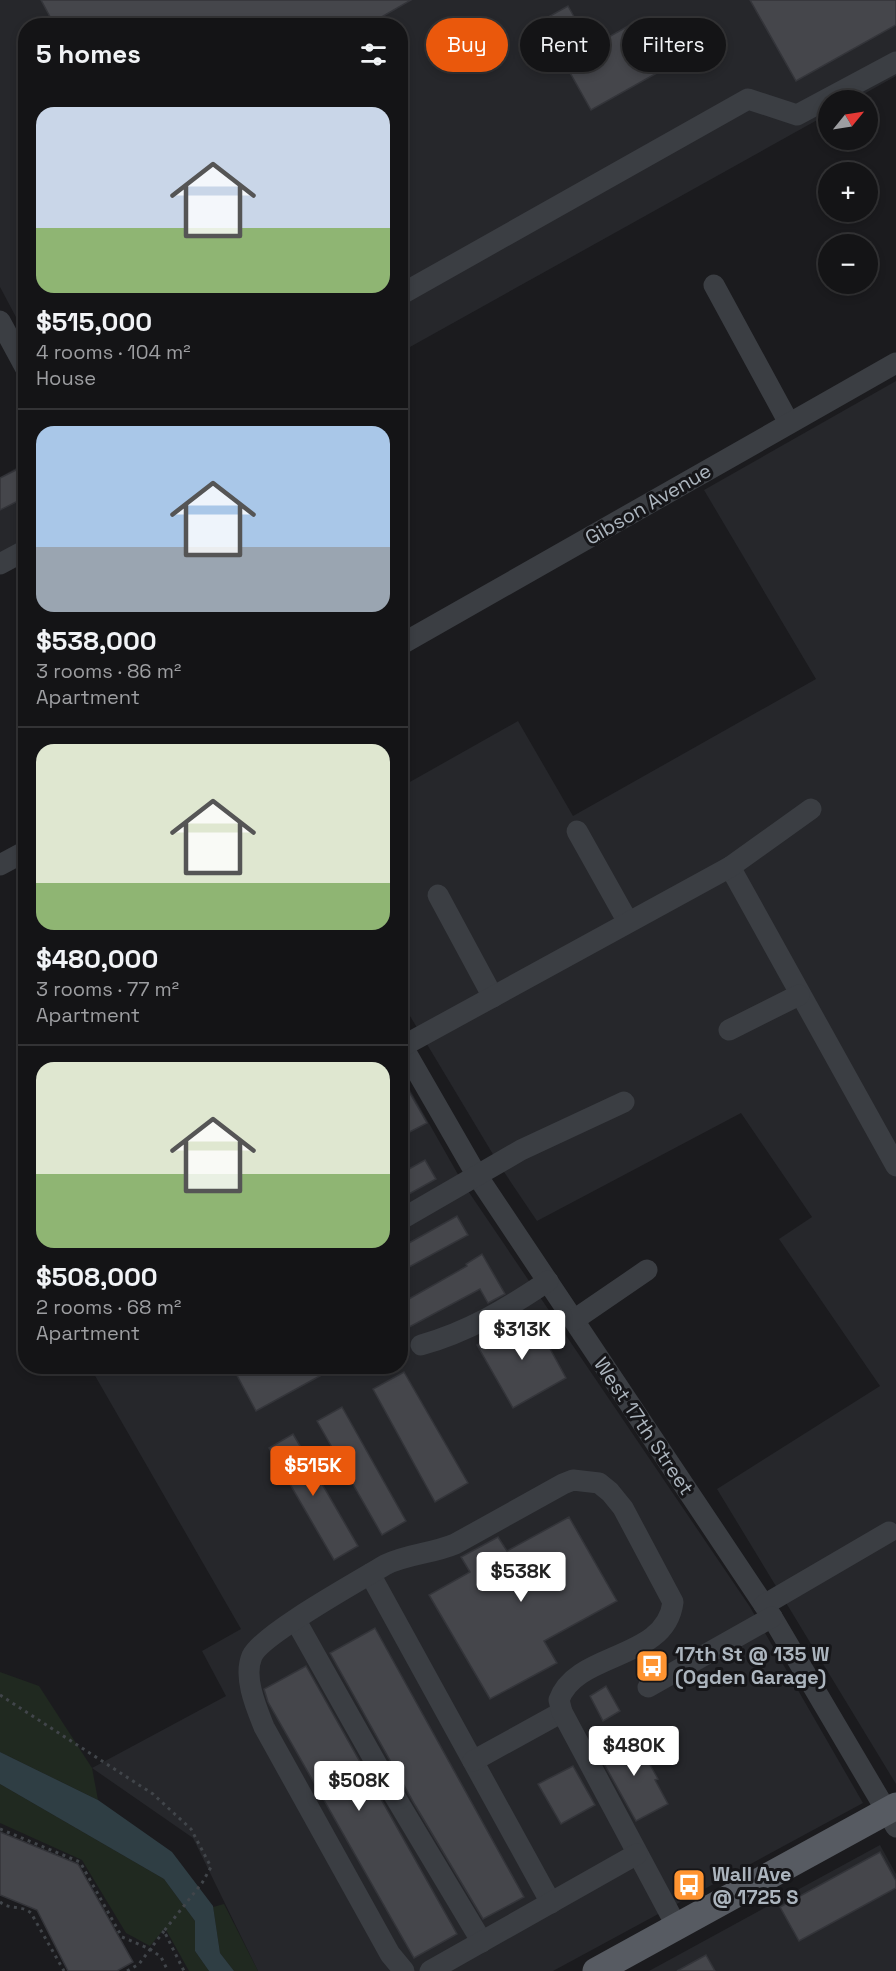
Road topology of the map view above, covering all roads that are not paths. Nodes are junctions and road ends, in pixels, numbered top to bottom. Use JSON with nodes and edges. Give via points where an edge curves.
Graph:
{"nodes":[{"id":1,"x":896,"y":62,"type":"edge"},
{"id":2,"x":714,"y":285,"type":"dead end"},
{"id":3,"x":408,"y":290,"type":"edge"},
{"id":4,"x":0,"y":321,"type":"edge"},
{"id":5,"x":18,"y":354,"type":"edge"},
{"id":6,"x":896,"y":363,"type":"edge"},
{"id":7,"x":789,"y":423,"type":"junction"},
{"id":8,"x":18,"y":554,"type":"edge"},
{"id":9,"x":0,"y":564,"type":"edge"},
{"id":10,"x":408,"y":640,"type":"edge"},
{"id":11,"x":812,"y":808,"type":"dead end"},
{"id":12,"x":577,"y":831,"type":"dead end"},
{"id":13,"x":18,"y":855,"type":"edge"},
{"id":14,"x":0,"y":865,"type":"edge"},
{"id":15,"x":730,"y":867,"type":"junction"},
{"id":16,"x":438,"y":895,"type":"dead end"},
{"id":17,"x":628,"y":922,"type":"junction"},
{"id":18,"x":799,"y":995,"type":"junction"},
{"id":19,"x":493,"y":997,"type":"junction"},
{"id":20,"x":729,"y":1030,"type":"dead end"},
{"id":21,"x":408,"y":1041,"type":"edge"},
{"id":22,"x":408,"y":1055,"type":"edge"},
{"id":23,"x":624,"y":1102,"type":"dead end"},
{"id":24,"x":896,"y":1166,"type":"edge"},
{"id":25,"x":476,"y":1174,"type":"junction"},
{"id":26,"x":408,"y":1215,"type":"edge"},
{"id":27,"x":647,"y":1270,"type":"dead end"},
{"id":28,"x":548,"y":1281,"type":"junction"},
{"id":29,"x":574,"y":1320,"type":"junction"},
{"id":30,"x":421,"y":1345,"type":"dead end"},
{"id":31,"x":894,"y":1535,"type":"edge"},
{"id":32,"x":370,"y":1574,"type":"junction"},
{"id":33,"x":768,"y":1611,"type":"junction"},
{"id":34,"x":296,"y":1621,"type":"junction"},
{"id":35,"x":648,"y":1687,"type":"dead end"},
{"id":36,"x":562,"y":1712,"type":"junction"},
{"id":37,"x":473,"y":1761,"type":"junction"},
{"id":38,"x":892,"y":1815,"type":"edge"},
{"id":39,"x":637,"y":1854,"type":"junction"},
{"id":40,"x":551,"y":1903,"type":"junction"},
{"id":41,"x":677,"y":1927,"type":"junction"},
{"id":42,"x":482,"y":1942,"type":"junction"},
{"id":43,"x":404,"y":1971,"type":"edge"},
{"id":44,"x":430,"y":1971,"type":"edge"},
{"id":45,"x":596,"y":1971,"type":"edge"}],
"edges":[{"from":1,"to":3,"type":"street","via":[[797,115],[748,99]]},
{"from":2,"to":7,"type":"street"},
{"from":4,"to":5,"type":"street"},
{"from":6,"to":7,"type":"street","name":"Gibson Avenue"},
{"from":7,"to":10,"type":"street","name":"Gibson Avenue"},
{"from":8,"to":9,"type":"street"},
{"from":11,"to":15,"type":"street"},
{"from":12,"to":17,"type":"street"},
{"from":13,"to":14,"type":"street"},
{"from":15,"to":17,"type":"street"},
{"from":15,"to":18,"type":"street"},
{"from":16,"to":19,"type":"street"},
{"from":17,"to":19,"type":"street"},
{"from":18,"to":20,"type":"street"},
{"from":18,"to":24,"type":"street"},
{"from":19,"to":21,"type":"street"},
{"from":22,"to":25,"type":"street","name":"West 17th Street"},
{"from":23,"to":25,"type":"street","via":[[551,1134]]},
{"from":25,"to":26,"type":"street"},
{"from":25,"to":28,"type":"street","name":"West 17th Street"},
{"from":27,"to":29,"type":"street"},
{"from":28,"to":29,"type":"street","name":"West 17th Street"},
{"from":28,"to":30,"type":"street","via":[[511,1306],[460,1332]]},
{"from":29,"to":33,"type":"street","name":"West 17th Street"},
{"from":31,"to":33,"type":"street"},
{"from":32,"to":34,"type":"street"},
{"from":32,"to":36,"type":"street","via":[[401,1557],[455,1544],[573,1479],[599,1483],[623,1508],[664,1581],[673,1602],[671,1615],[651,1638],[568,1684],[559,1700]]},
{"from":32,"to":37,"type":"street"},
{"from":33,"to":35,"type":"street"},
{"from":33,"to":38,"type":"street","name":"West 17th Street"},
{"from":34,"to":42,"type":"street"},
{"from":34,"to":43,"type":"street","via":[[261,1643],[252,1656],[249,1673],[253,1699],[294,1782],[390,1954]]},
{"from":36,"to":37,"type":"street"},
{"from":36,"to":39,"type":"street"},
{"from":37,"to":40,"type":"street"},
{"from":38,"to":41,"type":"main road"},
{"from":39,"to":40,"type":"street"},
{"from":39,"to":41,"type":"street"},
{"from":40,"to":42,"type":"street"},
{"from":41,"to":45,"type":"main road"},
{"from":42,"to":44,"type":"street"}]}
